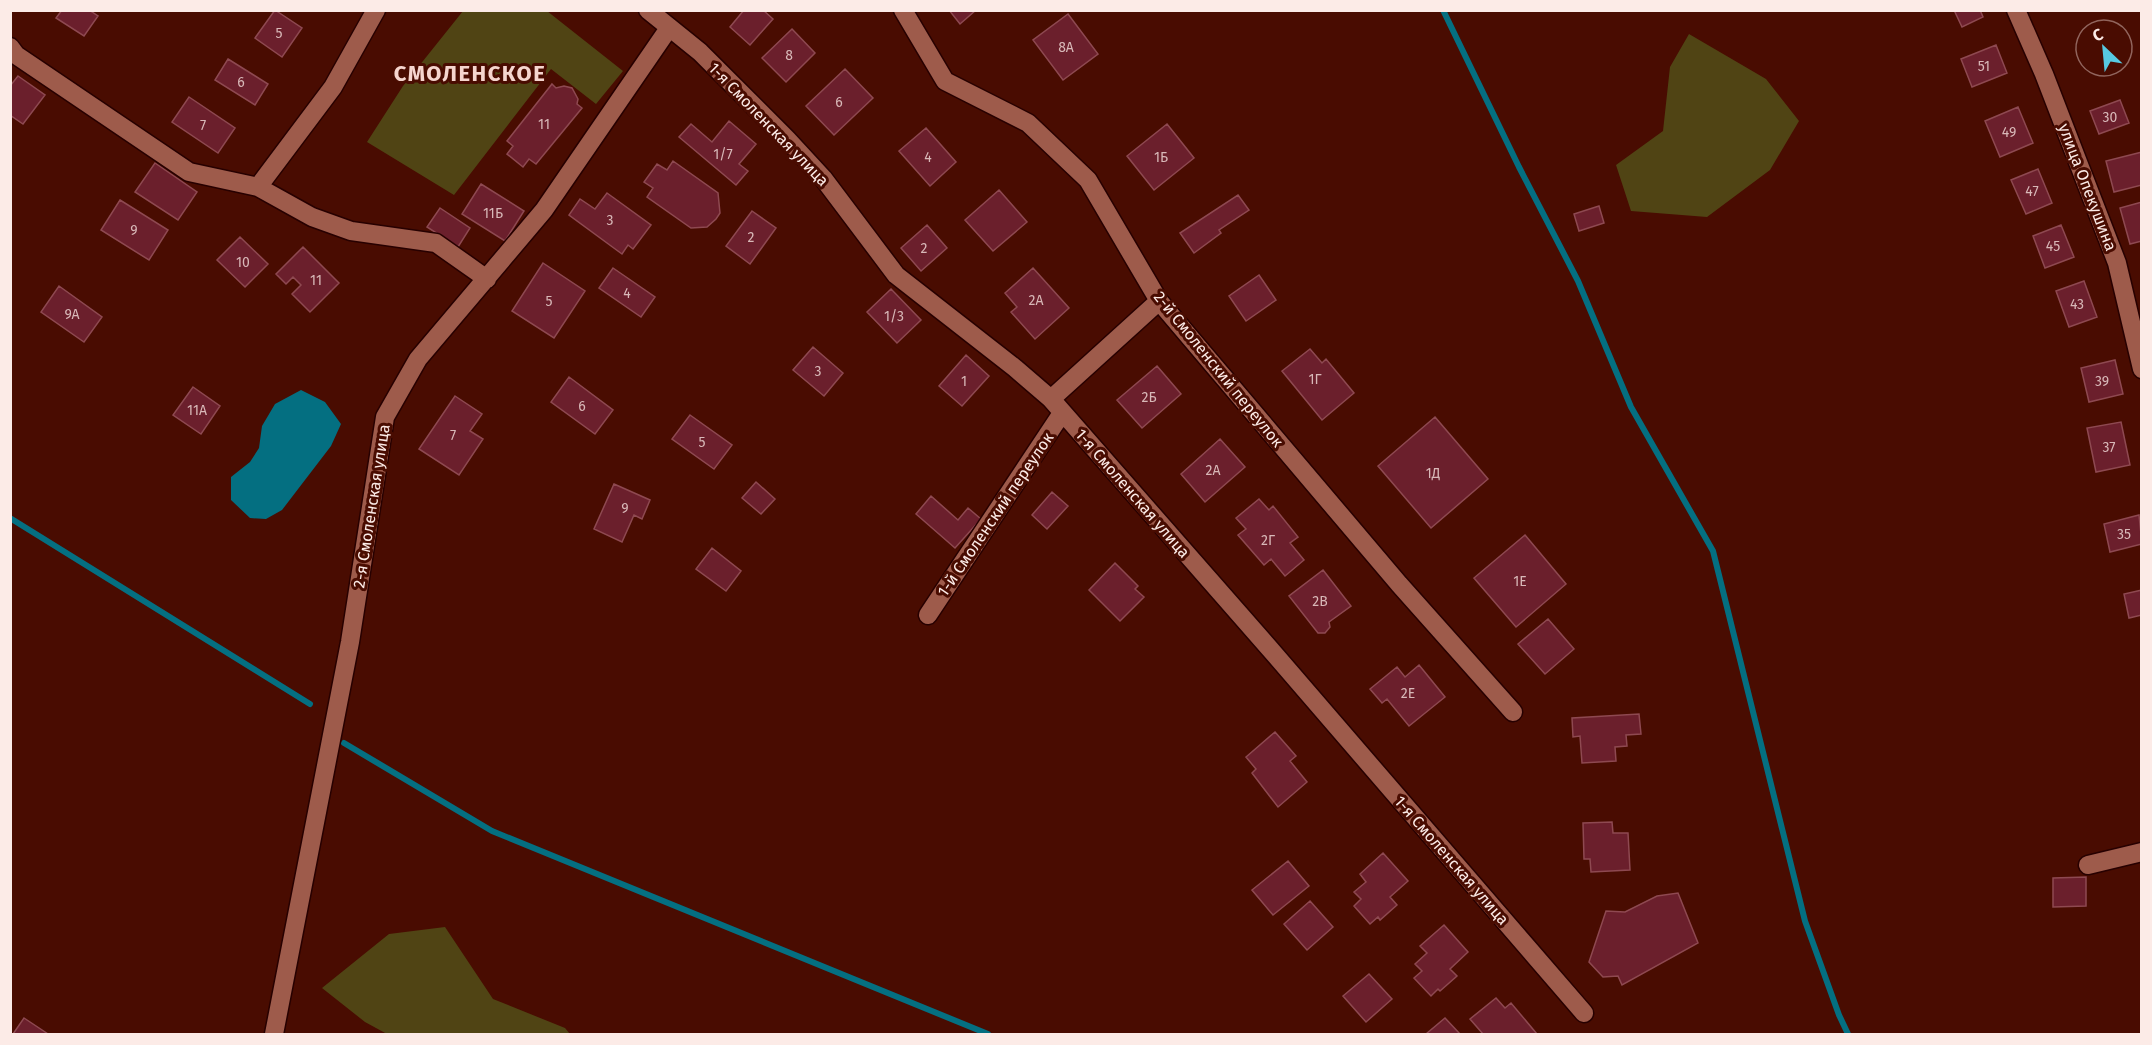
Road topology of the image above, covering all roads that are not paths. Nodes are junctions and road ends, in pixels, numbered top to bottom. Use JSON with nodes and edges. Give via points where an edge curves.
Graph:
{"nodes":[{"id":1,"x":376,"y":10,"type":"edge"},
{"id":2,"x":648,"y":10,"type":"edge"},
{"id":3,"x":903,"y":10,"type":"edge"},
{"id":4,"x":2016,"y":10,"type":"edge"},
{"id":5,"x":669,"y":28,"type":"junction"},
{"id":6,"x":10,"y":47,"type":"edge"},
{"id":7,"x":258,"y":187,"type":"junction"},
{"id":8,"x":487,"y":279,"type":"junction"},
{"id":9,"x":1160,"y":300,"type":"junction"},
{"id":10,"x":2142,"y":369,"type":"edge"},
{"id":11,"x":1056,"y":406,"type":"junction"},
{"id":12,"x":928,"y":615,"type":"dead end"},
{"id":13,"x":1513,"y":712,"type":"dead end"},
{"id":14,"x":2142,"y":852,"type":"edge"},
{"id":15,"x":2088,"y":865,"type":"dead end"},
{"id":16,"x":1584,"y":1013,"type":"dead end"},
{"id":17,"x":274,"y":1035,"type":"edge"}],
"edges":[{"from":1,"to":7,"type":"street","via":[[333,87]]},
{"from":2,"to":5,"type":"street","name":"1-я Смоленская улица"},
{"from":3,"to":9,"type":"street","name":"2-й Смоленский переулок","via":[[945,81],[1028,123],[1088,180]]},
{"from":4,"to":10,"type":"street","name":"улица Опекушина","via":[[2117,263]]},
{"from":5,"to":8,"type":"street","name":"2-я Смоленская улица","via":[[544,210]]},
{"from":5,"to":11,"type":"street","name":"1-я Смоленская улица","via":[[700,52],[802,155],[896,275],[1015,368]]},
{"from":6,"to":7,"type":"street","via":[[16,55],[189,172]]},
{"from":7,"to":8,"type":"street","via":[[312,217],[351,231],[436,243]]},
{"from":8,"to":17,"type":"street","name":"2-я Смоленская улица","via":[[418,359],[385,417],[351,642]]},
{"from":9,"to":11,"type":"street","name":"1-й Смоленский переулок"},
{"from":9,"to":13,"type":"street","name":"2-й Смоленский переулок","via":[[1398,584]]},
{"from":11,"to":12,"type":"street","name":"1-й Смоленский переулок"},
{"from":11,"to":16,"type":"street","name":"1-я Смоленская улица"},
{"from":14,"to":15,"type":"street"}]}
